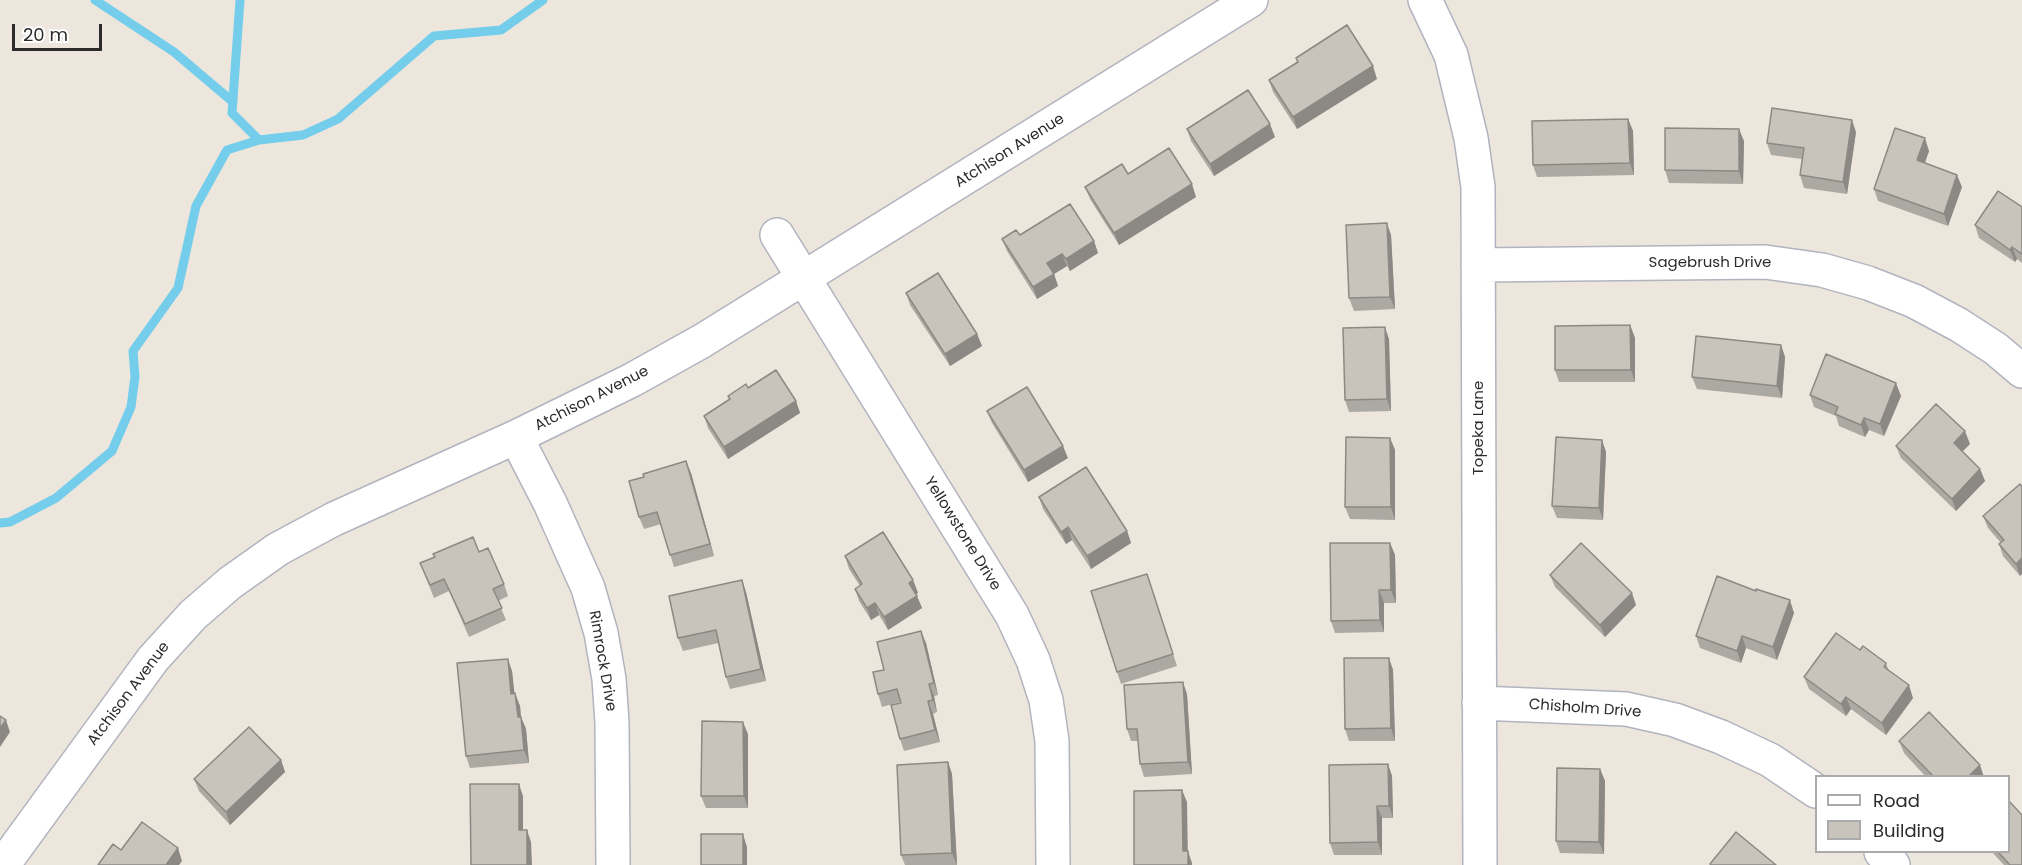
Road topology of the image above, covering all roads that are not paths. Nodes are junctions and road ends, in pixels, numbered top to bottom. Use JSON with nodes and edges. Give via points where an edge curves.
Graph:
{"nodes":[{"id":1,"x":1251,"y":0,"type":"edge"},
{"id":2,"x":1425,"y":0,"type":"edge"},
{"id":3,"x":777,"y":235,"type":"dead end"},
{"id":4,"x":1478,"y":265,"type":"junction"},
{"id":5,"x":804,"y":278,"type":"junction"},
{"id":6,"x":2022,"y":371,"type":"edge"},
{"id":7,"x":516,"y":437,"type":"junction"},
{"id":8,"x":1479,"y":703,"type":"junction"},
{"id":9,"x":1815,"y":790,"type":"edge"},
{"id":10,"x":1882,"y":853,"type":"edge"},
{"id":11,"x":3,"y":865,"type":"edge"},
{"id":12,"x":613,"y":865,"type":"edge"},
{"id":13,"x":1053,"y":865,"type":"edge"},
{"id":14,"x":1480,"y":865,"type":"edge"},
{"id":15,"x":1893,"y":865,"type":"edge"}],
"edges":[{"from":1,"to":5,"type":"street","name":"Atchison Avenue"},
{"from":2,"to":4,"type":"street","name":"Topeka Lane","via":[[1451,55],[1471,138],[1478,187]]},
{"from":3,"to":5,"type":"street","name":"Yellowstone Drive"},
{"from":4,"to":6,"type":"street","name":"Sagebrush Drive","via":[[1765,262],[1822,270],[1914,301],[1959,325]]},
{"from":4,"to":8,"type":"street","name":"Topeka Lane"},
{"from":5,"to":7,"type":"street","name":"Atchison Avenue","via":[[652,369]]},
{"from":5,"to":13,"type":"street","name":"Yellowstone Drive","via":[[1006,605],[1033,660],[1046,700],[1052,741]]},
{"from":7,"to":11,"type":"street","name":"Atchison Avenue","via":[[334,519],[278,549],[230,583],[193,615],[153,659]]},
{"from":7,"to":12,"type":"street","name":"Rimrock Drive","via":[[588,588],[601,633],[612,722]]},
{"from":8,"to":9,"type":"street","name":"Chisholm Drive","via":[[1626,709],[1675,720],[1770,760]]},
{"from":8,"to":14,"type":"street","name":"Topeka Lane"},
{"from":10,"to":15,"type":"street"}]}
